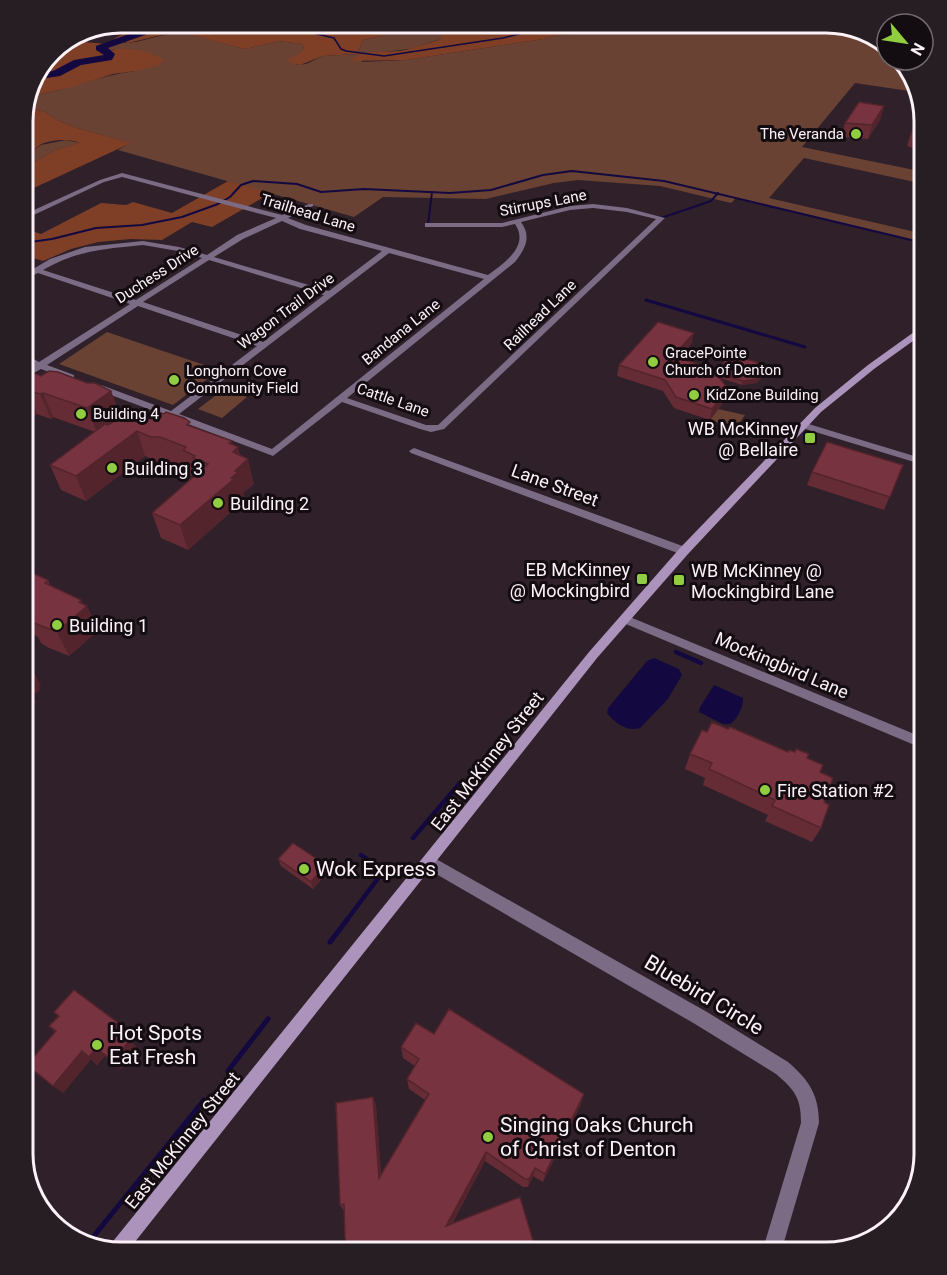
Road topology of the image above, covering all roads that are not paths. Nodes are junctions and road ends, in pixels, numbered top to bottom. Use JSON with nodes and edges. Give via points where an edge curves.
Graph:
{"nodes":[{"id":1,"x":311,"y":205,"type":"dead end"},
{"id":2,"x":33,"y":213,"type":"edge"},
{"id":3,"x":284,"y":218,"type":"junction"},
{"id":4,"x":661,"y":218,"type":"joint"},
{"id":5,"x":517,"y":222,"type":"junction"},
{"id":6,"x":428,"y":225,"type":"dead end"},
{"id":7,"x":388,"y":250,"type":"junction"},
{"id":8,"x":208,"y":258,"type":"junction"},
{"id":9,"x":37,"y":270,"type":"junction"},
{"id":10,"x":33,"y":272,"type":"edge"},
{"id":11,"x":489,"y":278,"type":"junction"},
{"id":12,"x":331,"y":294,"type":"junction"},
{"id":13,"x":137,"y":303,"type":"junction"},
{"id":14,"x":914,"y":336,"type":"edge"},
{"id":15,"x":264,"y":345,"type":"junction"},
{"id":16,"x":33,"y":362,"type":"edge"},
{"id":17,"x":39,"y":365,"type":"junction"},
{"id":18,"x":33,"y":369,"type":"edge"},
{"id":19,"x":76,"y":379,"type":"edge"},
{"id":20,"x":87,"y":383,"type":"edge"},
{"id":21,"x":340,"y":398,"type":"junction"},
{"id":22,"x":172,"y":415,"type":"junction"},
{"id":23,"x":802,"y":425,"type":"junction"},
{"id":24,"x":437,"y":429,"type":"joint"},
{"id":25,"x":414,"y":451,"type":"dead end"},
{"id":26,"x":914,"y":459,"type":"edge"},
{"id":27,"x":684,"y":550,"type":"junction"},
{"id":28,"x":625,"y":619,"type":"junction"},
{"id":29,"x":914,"y":740,"type":"edge"},
{"id":30,"x":429,"y":862,"type":"junction"},
{"id":31,"x":124,"y":1242,"type":"edge"},
{"id":32,"x":775,"y":1242,"type":"edge"}],
"edges":[{"from":1,"to":3,"type":"street","name":"Duchess Drive"},
{"from":2,"to":3,"type":"street","name":"Trailhead Lane","via":[[119,175]]},
{"from":3,"to":7,"type":"street","name":"Trailhead Lane","via":[[306,228]]},
{"from":3,"to":8,"type":"street","name":"Duchess Drive","via":[[249,233]]},
{"from":4,"to":5,"type":"street","name":"Stirrups Lane","via":[[594,206]]},
{"from":4,"to":24,"type":"street","name":"Railhead Lane"},
{"from":5,"to":6,"type":"street","name":"Stirrups Lane"},
{"from":5,"to":11,"type":"street","name":"Bandana Lane","via":[[525,235],[522,247]]},
{"from":7,"to":11,"type":"street","name":"Trailhead Lane"},
{"from":7,"to":12,"type":"street","name":"Wagon Trail Drive"},
{"from":8,"to":9,"type":"street","via":[[162,245],[119,244],[73,253]]},
{"from":8,"to":12,"type":"street"},
{"from":8,"to":13,"type":"street","name":"Duchess Drive"},
{"from":9,"to":10,"type":"street"},
{"from":9,"to":13,"type":"street"},
{"from":11,"to":21,"type":"street","name":"Bandana Lane"},
{"from":12,"to":15,"type":"street","name":"Wagon Trail Drive"},
{"from":13,"to":15,"type":"street"},
{"from":13,"to":17,"type":"street","name":"Duchess Drive"},
{"from":14,"to":23,"type":"main road","name":"East McKinney Street"},
{"from":15,"to":22,"type":"street","name":"Wagon Trail Drive"},
{"from":16,"to":17,"type":"street"},
{"from":17,"to":18,"type":"street","name":"Duchess Drive"},
{"from":17,"to":19,"type":"street"},
{"from":20,"to":22,"type":"street"},
{"from":21,"to":22,"type":"street","name":"Bandana Lane","via":[[273,453]]},
{"from":21,"to":24,"type":"street","name":"Cattle Lane"},
{"from":23,"to":26,"type":"street"},
{"from":23,"to":27,"type":"main road","name":"East McKinney Street"},
{"from":25,"to":27,"type":"street","name":"Lane Street"},
{"from":27,"to":28,"type":"main road","name":"East McKinney Street"},
{"from":28,"to":29,"type":"street","name":"Mockingbird Lane"},
{"from":28,"to":30,"type":"main road","name":"East McKinney Street"},
{"from":30,"to":31,"type":"main road","name":"East McKinney Street"},
{"from":30,"to":32,"type":"street","name":"Bluebird Circle","via":[[701,1018],[798,1082],[808,1102],[810,1123]]}]}
